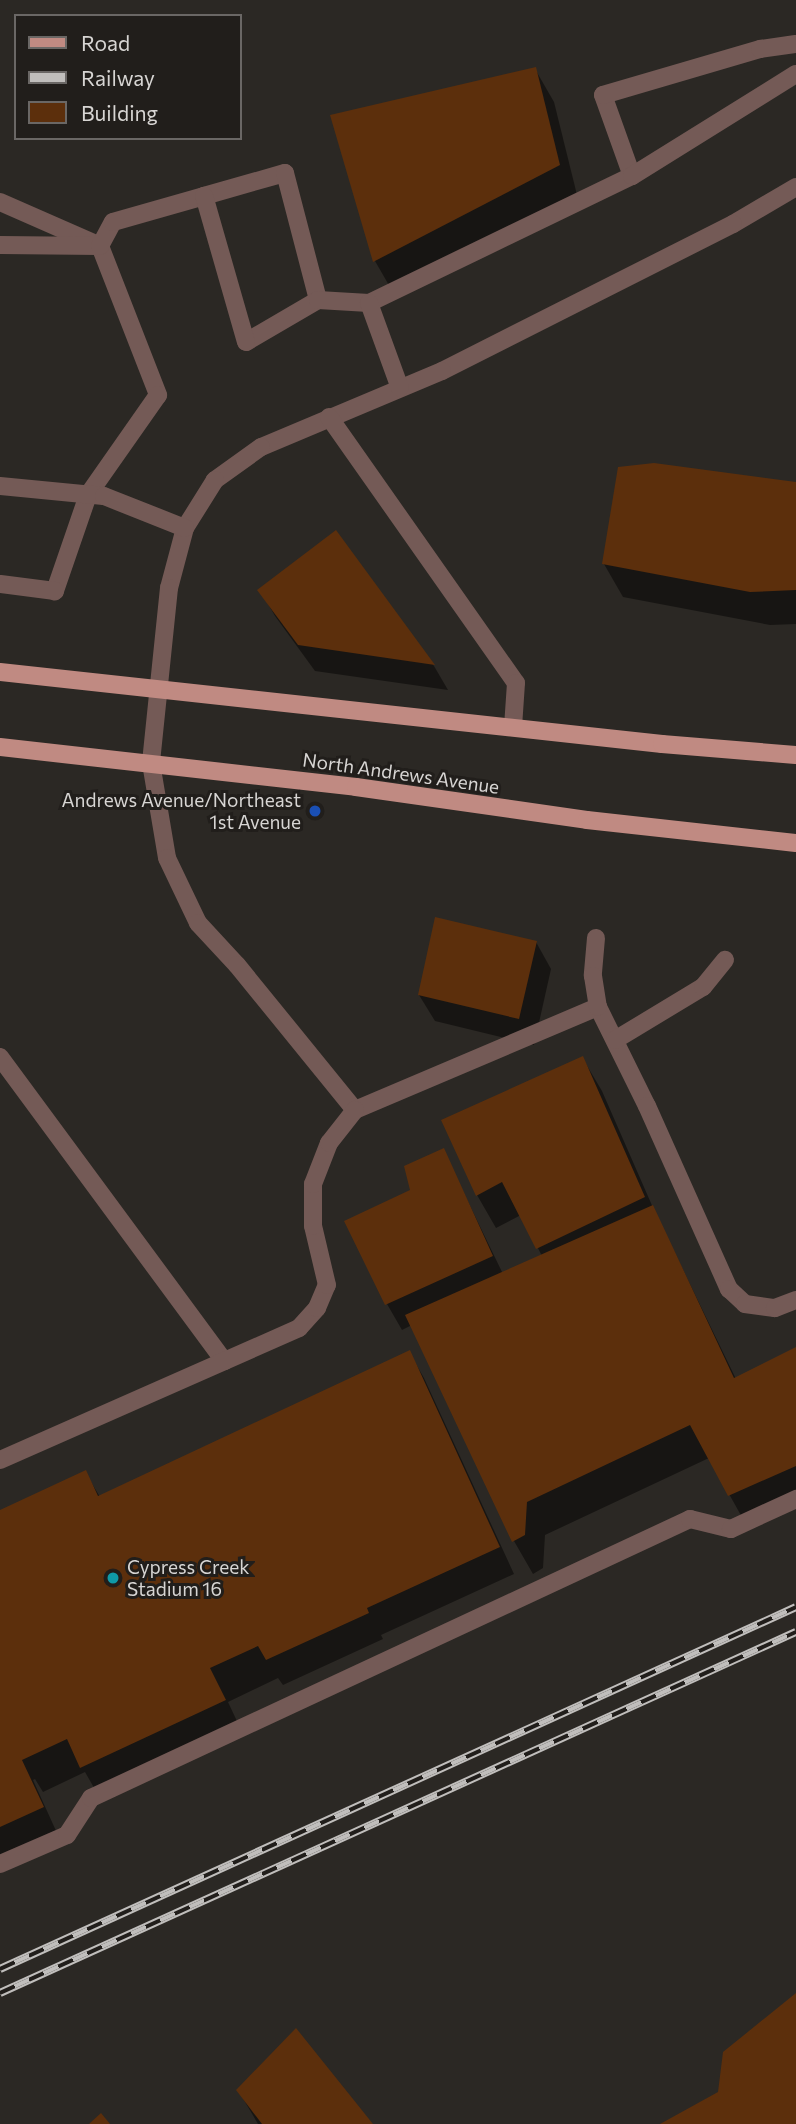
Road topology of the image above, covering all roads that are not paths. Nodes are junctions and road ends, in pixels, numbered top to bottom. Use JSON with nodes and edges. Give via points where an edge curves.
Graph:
{"nodes":[{"id":1,"x":796,"y":44,"type":"edge"},
{"id":2,"x":796,"y":74,"type":"edge"},
{"id":3,"x":632,"y":176,"type":"junction"},
{"id":4,"x":796,"y":187,"type":"edge"},
{"id":5,"x":204,"y":196,"type":"junction"},
{"id":6,"x":0,"y":202,"type":"edge"},
{"id":7,"x":0,"y":244,"type":"edge"},
{"id":8,"x":100,"y":246,"type":"junction"},
{"id":9,"x":318,"y":300,"type":"junction"},
{"id":10,"x":369,"y":303,"type":"junction"},
{"id":11,"x":400,"y":388,"type":"junction"},
{"id":12,"x":329,"y":417,"type":"junction"},
{"id":13,"x":0,"y":486,"type":"edge"},
{"id":14,"x":88,"y":495,"type":"junction"},
{"id":15,"x":185,"y":528,"type":"junction"},
{"id":16,"x":0,"y":584,"type":"edge"},
{"id":17,"x":0,"y":672,"type":"edge"},
{"id":18,"x":159,"y":689,"type":"junction"},
{"id":19,"x":513,"y":727,"type":"junction"},
{"id":20,"x":0,"y":747,"type":"edge"},
{"id":21,"x":796,"y":755,"type":"edge"},
{"id":22,"x":151,"y":763,"type":"junction"},
{"id":23,"x":796,"y":843,"type":"edge"},
{"id":24,"x":596,"y":938,"type":"dead end"},
{"id":25,"x":725,"y":960,"type":"dead end"},
{"id":26,"x":598,"y":1007,"type":"junction"},
{"id":27,"x":615,"y":1040,"type":"junction"},
{"id":28,"x":0,"y":1057,"type":"edge"},
{"id":29,"x":355,"y":1110,"type":"junction"},
{"id":30,"x":796,"y":1300,"type":"edge"},
{"id":31,"x":224,"y":1361,"type":"junction"},
{"id":32,"x":0,"y":1460,"type":"edge"},
{"id":33,"x":796,"y":1499,"type":"edge"},
{"id":34,"x":0,"y":1864,"type":"edge"}],
"edges":[{"from":1,"to":3,"type":"lane","via":[[760,49],[603,95]]},
{"from":2,"to":3,"type":"lane"},
{"from":3,"to":10,"type":"lane"},
{"from":4,"to":11,"type":"lane","via":[[733,224]]},
{"from":5,"to":8,"type":"lane","via":[[113,222]]},
{"from":5,"to":9,"type":"lane","via":[[285,173]]},
{"from":5,"to":9,"type":"lane","via":[[246,342]]},
{"from":6,"to":8,"type":"lane"},
{"from":7,"to":8,"type":"lane"},
{"from":8,"to":14,"type":"lane","via":[[158,395]]},
{"from":9,"to":10,"type":"lane"},
{"from":10,"to":11,"type":"lane"},
{"from":11,"to":12,"type":"lane"},
{"from":12,"to":15,"type":"lane","via":[[261,447],[215,481]]},
{"from":12,"to":19,"type":"lane","via":[[516,683]]},
{"from":13,"to":14,"type":"lane"},
{"from":14,"to":15,"type":"lane","via":[[104,496]]},
{"from":14,"to":16,"type":"lane","via":[[55,591]]},
{"from":15,"to":18,"type":"lane","via":[[169,588]]},
{"from":17,"to":18,"type":"main road"},
{"from":18,"to":19,"type":"main road"},
{"from":18,"to":22,"type":"lane"},
{"from":19,"to":21,"type":"main road"},
{"from":20,"to":22,"type":"main road","name":"North Andrews Avenue"},
{"from":22,"to":23,"type":"main road","name":"North Andrews Avenue"},
{"from":22,"to":29,"type":"lane","via":[[167,858],[198,923]]},
{"from":24,"to":26,"type":"lane","via":[[593,976]]},
{"from":25,"to":27,"type":"lane","via":[[703,987]]},
{"from":26,"to":27,"type":"lane"},
{"from":26,"to":29,"type":"lane"},
{"from":27,"to":30,"type":"lane","via":[[729,1289],[745,1304],[775,1308]]},
{"from":28,"to":31,"type":"lane"},
{"from":29,"to":31,"type":"lane","via":[[329,1143],[313,1184],[313,1226],[327,1285],[317,1308],[299,1328]]},
{"from":31,"to":32,"type":"lane"},
{"from":33,"to":34,"type":"lane","via":[[731,1529],[690,1519],[91,1798],[67,1835]]}]}
